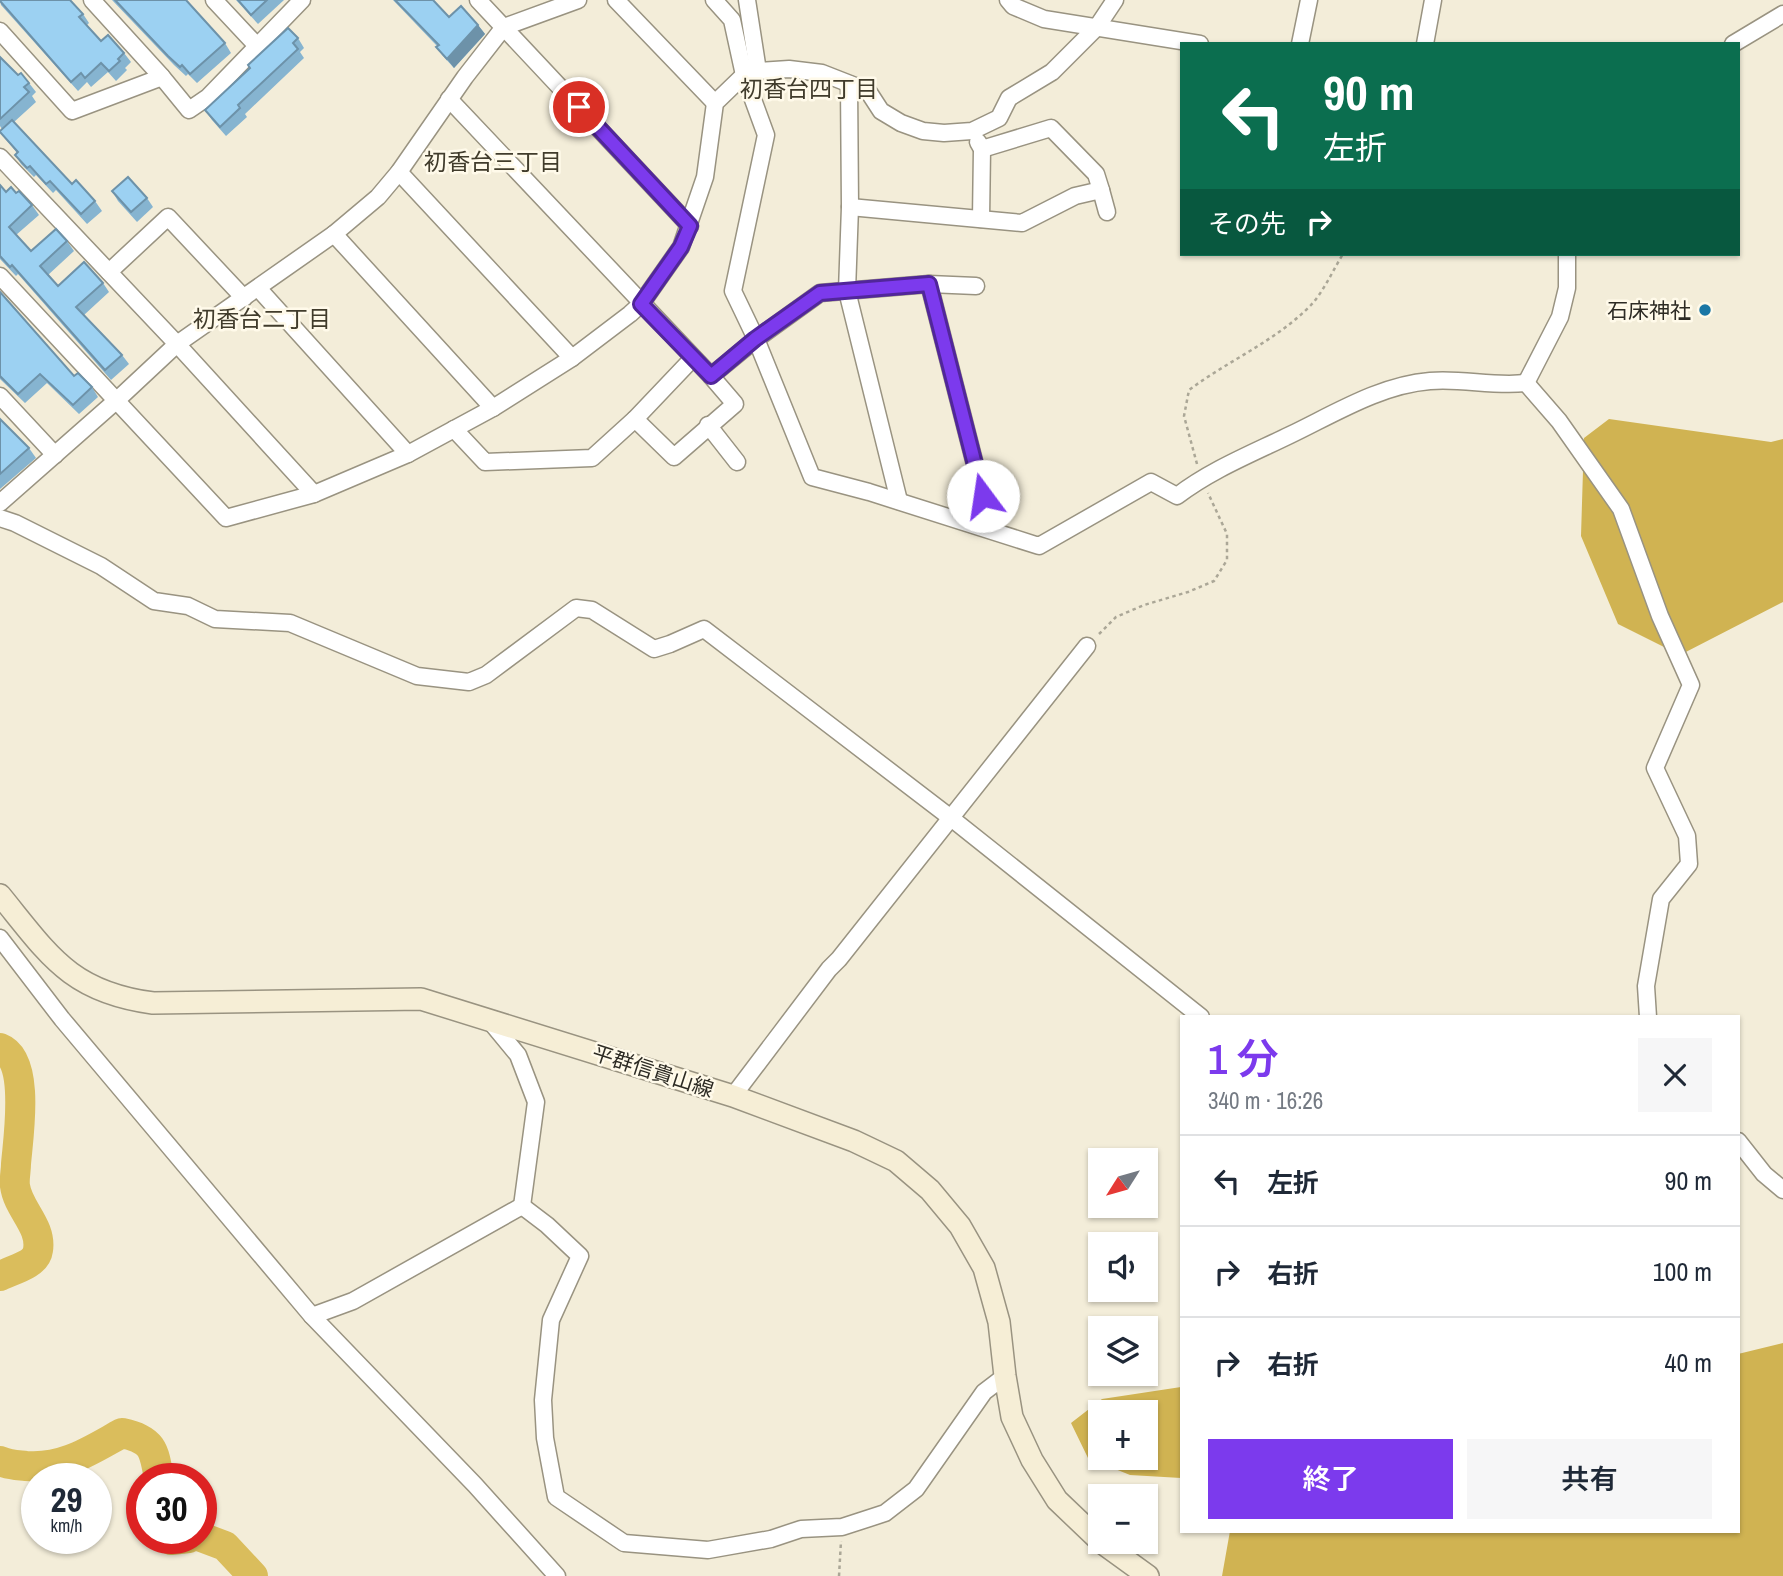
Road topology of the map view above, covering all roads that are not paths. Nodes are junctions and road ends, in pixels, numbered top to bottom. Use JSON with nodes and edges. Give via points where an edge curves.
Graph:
{"nodes":[{"id":1,"x":92,"y":0,"type":"edge"},
{"id":2,"x":214,"y":0,"type":"edge"},
{"id":3,"x":302,"y":0,"type":"edge"},
{"id":4,"x":478,"y":0,"type":"edge"},
{"id":5,"x":578,"y":0,"type":"edge"},
{"id":6,"x":616,"y":0,"type":"edge"},
{"id":7,"x":714,"y":0,"type":"edge"},
{"id":8,"x":747,"y":0,"type":"edge"},
{"id":9,"x":1008,"y":0,"type":"edge"},
{"id":10,"x":1115,"y":0,"type":"edge"},
{"id":11,"x":1309,"y":0,"type":"edge"},
{"id":12,"x":1433,"y":0,"type":"edge"},
{"id":13,"x":1783,"y":14,"type":"edge"},
{"id":14,"x":505,"y":27,"type":"junction"},
{"id":15,"x":1097,"y":27,"type":"junction"},
{"id":16,"x":0,"y":31,"type":"edge"},
{"id":17,"x":1188,"y":42,"type":"edge"},
{"id":18,"x":1300,"y":42,"type":"edge"},
{"id":19,"x":1425,"y":42,"type":"edge"},
{"id":20,"x":1736,"y":42,"type":"edge"},
{"id":21,"x":258,"y":47,"type":"junction"},
{"id":22,"x":751,"y":73,"type":"junction"},
{"id":23,"x":162,"y":78,"type":"junction"},
{"id":24,"x":849,"y":84,"type":"junction"},
{"id":25,"x":449,"y":99,"type":"junction"},
{"id":26,"x":715,"y":103,"type":"junction"},
{"id":27,"x":972,"y":131,"type":"junction"},
{"id":28,"x":982,"y":149,"type":"junction"},
{"id":29,"x":1,"y":158,"type":"edge"},
{"id":30,"x":399,"y":172,"type":"junction"},
{"id":31,"x":1101,"y":190,"type":"junction"},
{"id":32,"x":850,"y":207,"type":"junction"},
{"id":33,"x":1107,"y":212,"type":"dead end"},
{"id":34,"x":981,"y":219,"type":"junction"},
{"id":35,"x":690,"y":226,"type":"junction"},
{"id":36,"x":334,"y":234,"type":"junction"},
{"id":37,"x":1567,"y":256,"type":"edge"},
{"id":38,"x":109,"y":272,"type":"junction"},
{"id":39,"x":0,"y":276,"type":"edge"},
{"id":40,"x":929,"y":284,"type":"junction"},
{"id":41,"x":976,"y":286,"type":"dead end"},
{"id":42,"x":847,"y":291,"type":"junction"},
{"id":43,"x":251,"y":293,"type":"junction"},
{"id":44,"x":641,"y":304,"type":"junction"},
{"id":45,"x":755,"y":339,"type":"junction"},
{"id":46,"x":177,"y":344,"type":"junction"},
{"id":47,"x":572,"y":358,"type":"junction"},
{"id":48,"x":693,"y":358,"type":"junction"},
{"id":49,"x":711,"y":376,"type":"junction"},
{"id":50,"x":1526,"y":383,"type":"junction"},
{"id":51,"x":0,"y":396,"type":"edge"},
{"id":52,"x":117,"y":400,"type":"junction"},
{"id":53,"x":492,"y":408,"type":"junction"},
{"id":54,"x":635,"y":419,"type":"junction"},
{"id":55,"x":708,"y":425,"type":"junction"},
{"id":56,"x":454,"y":429,"type":"junction"},
{"id":57,"x":408,"y":454,"type":"junction"},
{"id":58,"x":55,"y":455,"type":"junction"},
{"id":59,"x":737,"y":462,"type":"dead end"},
{"id":60,"x":314,"y":494,"type":"junction"},
{"id":61,"x":983,"y":496,"type":"dead end"},
{"id":62,"x":899,"y":502,"type":"junction"},
{"id":63,"x":0,"y":503,"type":"edge"},
{"id":64,"x":0,"y":518,"type":"edge"},
{"id":65,"x":1087,"y":646,"type":"road end"},
{"id":66,"x":951,"y":818,"type":"junction"},
{"id":67,"x":0,"y":895,"type":"edge"},
{"id":68,"x":0,"y":938,"type":"edge"},
{"id":69,"x":1198,"y":1015,"type":"edge"},
{"id":70,"x":1648,"y":1015,"type":"edge"},
{"id":71,"x":488,"y":1019,"type":"junction"},
{"id":72,"x":733,"y":1096,"type":"junction"},
{"id":73,"x":1740,"y":1144,"type":"edge"},
{"id":74,"x":1783,"y":1190,"type":"edge"},
{"id":75,"x":522,"y":1206,"type":"junction"},
{"id":76,"x":312,"y":1316,"type":"junction"},
{"id":77,"x":1005,"y":1376,"type":"junction"},
{"id":78,"x":1088,"y":1530,"type":"edge"},
{"id":79,"x":1118,"y":1554,"type":"edge"},
{"id":80,"x":552,"y":1573,"type":"edge"},
{"id":81,"x":1148,"y":1576,"type":"edge"}],
"edges":[{"from":1,"to":23,"type":"street"},
{"from":2,"to":21,"type":"street"},
{"from":3,"to":21,"type":"street"},
{"from":4,"to":14,"type":"street"},
{"from":5,"to":14,"type":"street"},
{"from":6,"to":26,"type":"street"},
{"from":7,"to":22,"type":"street","via":[[732,20]]},
{"from":8,"to":22,"type":"street"},
{"from":9,"to":15,"type":"street","via":[[1044,19]]},
{"from":10,"to":15,"type":"street"},
{"from":11,"to":18,"type":"street"},
{"from":12,"to":19,"type":"street"},
{"from":13,"to":20,"type":"street"},
{"from":14,"to":25,"type":"street"},
{"from":14,"to":35,"type":"street"},
{"from":15,"to":17,"type":"street"},
{"from":15,"to":27,"type":"street","via":[[1052,72],[1009,98],[999,118]]},
{"from":16,"to":23,"type":"street","via":[[72,111]]},
{"from":21,"to":23,"type":"street","via":[[189,110]]},
{"from":22,"to":24,"type":"street","via":[[789,69]]},
{"from":22,"to":26,"type":"street"},
{"from":22,"to":45,"type":"street","via":[[766,135],[733,291]]},
{"from":24,"to":27,"type":"street","via":[[868,91],[881,111],[901,124],[923,131]]},
{"from":24,"to":32,"type":"street"},
{"from":25,"to":30,"type":"street"},
{"from":25,"to":44,"type":"street"},
{"from":26,"to":35,"type":"street","via":[[705,177]]},
{"from":27,"to":28,"type":"street"},
{"from":28,"to":31,"type":"street","via":[[1051,128],[1096,174]]},
{"from":28,"to":34,"type":"street"},
{"from":29,"to":38,"type":"street"},
{"from":30,"to":36,"type":"street","via":[[378,197]]},
{"from":30,"to":47,"type":"street"},
{"from":31,"to":33,"type":"street"},
{"from":31,"to":34,"type":"street","via":[[1075,196],[1022,223]]},
{"from":32,"to":34,"type":"street"},
{"from":32,"to":42,"type":"street"},
{"from":35,"to":44,"type":"street","via":[[681,247]]},
{"from":36,"to":43,"type":"street"},
{"from":36,"to":53,"type":"street"},
{"from":37,"to":50,"type":"street","via":[[1567,288],[1560,317]]},
{"from":38,"to":43,"type":"street","via":[[168,217]]},
{"from":38,"to":46,"type":"street"},
{"from":39,"to":52,"type":"street"},
{"from":40,"to":41,"type":"street"},
{"from":40,"to":42,"type":"street"},
{"from":40,"to":61,"type":"street"},
{"from":42,"to":45,"type":"street","via":[[820,293]]},
{"from":42,"to":62,"type":"street"},
{"from":43,"to":46,"type":"street"},
{"from":43,"to":57,"type":"street"},
{"from":44,"to":47,"type":"street"},
{"from":44,"to":48,"type":"street"},
{"from":45,"to":49,"type":"street"},
{"from":45,"to":62,"type":"street","via":[[812,477]]},
{"from":46,"to":52,"type":"street"},
{"from":46,"to":60,"type":"street"},
{"from":47,"to":53,"type":"street"},
{"from":48,"to":49,"type":"street"},
{"from":48,"to":54,"type":"street"},
{"from":49,"to":55,"type":"street","via":[[735,404]]},
{"from":50,"to":62,"type":"street","via":[[1431,380],[1399,386],[1200,478],[1177,496],[1152,482],[1039,546]]},
{"from":50,"to":70,"type":"street","via":[[1621,509],[1691,685],[1655,768],[1687,836],[1689,864],[1661,899],[1646,986]]},
{"from":51,"to":58,"type":"street"},
{"from":52,"to":58,"type":"street"},
{"from":52,"to":60,"type":"street","via":[[226,518]]},
{"from":53,"to":56,"type":"street"},
{"from":54,"to":55,"type":"street","via":[[674,457]]},
{"from":54,"to":56,"type":"street","via":[[592,458],[485,462]]},
{"from":55,"to":59,"type":"street"},
{"from":56,"to":57,"type":"street"},
{"from":57,"to":60,"type":"street"},
{"from":58,"to":63,"type":"street"},
{"from":64,"to":66,"type":"street","via":[[101,566],[154,601],[188,606],[215,619],[290,623],[416,676],[469,682],[486,675],[576,608],[592,610],[654,649],[704,629]]},
{"from":65,"to":66,"type":"street"},
{"from":66,"to":69,"type":"street"},
{"from":66,"to":72,"type":"street"},
{"from":67,"to":71,"type":"main road","name":"平群信貴山線","via":[[53,959],[83,981],[117,996],[153,1003],[421,999]]},
{"from":68,"to":76,"type":"street"},
{"from":71,"to":72,"type":"main road","name":"平群信貴山線"},
{"from":71,"to":75,"type":"street","via":[[518,1055],[536,1102]]},
{"from":72,"to":77,"type":"main road","name":"平群信貴山線","via":[[896,1161],[930,1190],[960,1226],[984,1268],[999,1322]]},
{"from":73,"to":74,"type":"street"},
{"from":75,"to":76,"type":"street","via":[[353,1301]]},
{"from":75,"to":77,"type":"street","via":[[580,1256],[551,1320],[543,1400],[556,1497],[624,1543],[708,1550],[801,1530],[842,1527],[885,1513],[916,1489],[984,1392]]},
{"from":76,"to":80,"type":"street"},
{"from":77,"to":78,"type":"main road","name":"平群信貴山線","via":[[1012,1417],[1032,1460],[1057,1500]]},
{"from":79,"to":81,"type":"main road","name":"平群信貴山線"}]}
